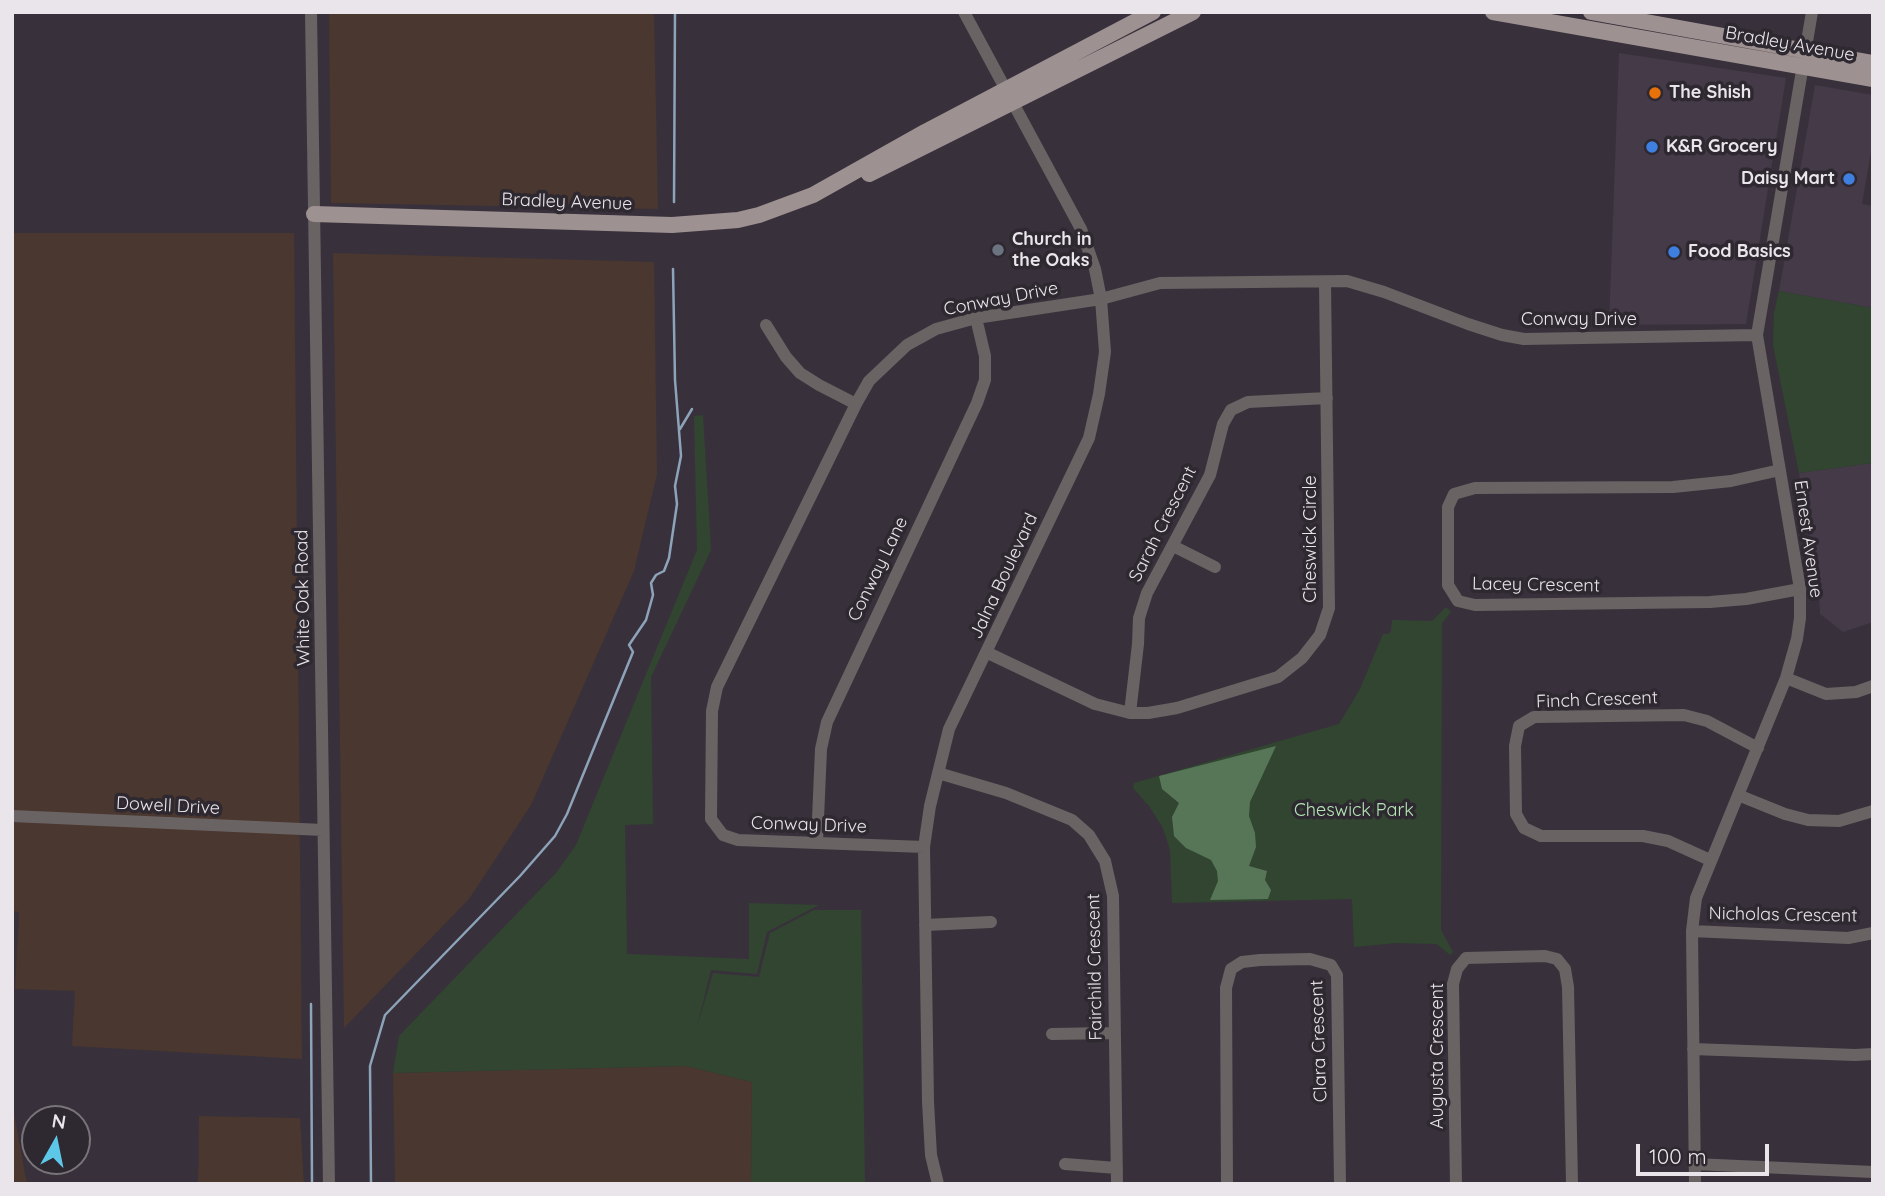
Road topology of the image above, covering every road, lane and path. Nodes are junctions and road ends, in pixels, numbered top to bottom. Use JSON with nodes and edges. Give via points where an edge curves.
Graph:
{"nodes":[{"id":1,"x":311,"y":12,"type":"edge"},
{"id":2,"x":964,"y":12,"type":"edge"},
{"id":3,"x":1153,"y":12,"type":"edge"},
{"id":4,"x":1193,"y":12,"type":"edge"},
{"id":5,"x":1493,"y":12,"type":"edge"},
{"id":6,"x":1591,"y":12,"type":"edge"},
{"id":7,"x":1812,"y":12,"type":"edge"},
{"id":8,"x":1804,"y":58,"type":"junction"},
{"id":9,"x":1873,"y":63,"type":"edge"},
{"id":10,"x":1873,"y":79,"type":"edge"},
{"id":11,"x":1009,"y":96,"type":"junction"},
{"id":12,"x":314,"y":214,"type":"junction"},
{"id":13,"x":1325,"y":283,"type":"junction"},
{"id":14,"x":1101,"y":299,"type":"junction"},
{"id":15,"x":976,"y":318,"type":"junction"},
{"id":16,"x":766,"y":325,"type":"dead end"},
{"id":17,"x":1757,"y":335,"type":"junction"},
{"id":18,"x":1327,"y":398,"type":"junction"},
{"id":19,"x":856,"y":404,"type":"junction"},
{"id":20,"x":1780,"y":470,"type":"junction"},
{"id":21,"x":1173,"y":547,"type":"junction"},
{"id":22,"x":1215,"y":567,"type":"dead end"},
{"id":23,"x":1800,"y":589,"type":"junction"},
{"id":24,"x":988,"y":653,"type":"junction"},
{"id":25,"x":1786,"y":678,"type":"junction"},
{"id":26,"x":1873,"y":686,"type":"edge"},
{"id":27,"x":1130,"y":713,"type":"junction"},
{"id":28,"x":1758,"y":748,"type":"junction"},
{"id":29,"x":938,"y":773,"type":"junction"},
{"id":30,"x":1738,"y":795,"type":"junction"},
{"id":31,"x":1873,"y":811,"type":"edge"},
{"id":32,"x":12,"y":817,"type":"edge"},
{"id":33,"x":323,"y":830,"type":"junction"},
{"id":34,"x":817,"y":842,"type":"junction"},
{"id":35,"x":923,"y":847,"type":"junction"},
{"id":36,"x":1710,"y":860,"type":"junction"},
{"id":37,"x":991,"y":922,"type":"dead end"},
{"id":38,"x":925,"y":925,"type":"junction"},
{"id":39,"x":1692,"y":931,"type":"junction"},
{"id":40,"x":1873,"y":933,"type":"edge"},
{"id":41,"x":1113,"y":1033,"type":"junction"},
{"id":42,"x":1052,"y":1034,"type":"dead end"},
{"id":43,"x":1693,"y":1049,"type":"junction"},
{"id":44,"x":1873,"y":1054,"type":"edge"},
{"id":45,"x":1065,"y":1164,"type":"dead end"},
{"id":46,"x":1694,"y":1164,"type":"junction"},
{"id":47,"x":1117,"y":1168,"type":"junction"},
{"id":48,"x":1873,"y":1172,"type":"edge"},
{"id":49,"x":330,"y":1184,"type":"edge"},
{"id":50,"x":938,"y":1184,"type":"edge"},
{"id":51,"x":1117,"y":1184,"type":"edge"},
{"id":52,"x":1227,"y":1184,"type":"edge"},
{"id":53,"x":1340,"y":1184,"type":"edge"},
{"id":54,"x":1456,"y":1184,"type":"edge"},
{"id":55,"x":1572,"y":1184,"type":"edge"},
{"id":56,"x":1695,"y":1184,"type":"edge"}],
"edges":[{"from":1,"to":12,"type":"street","name":"White Oak Road"},
{"from":2,"to":11,"type":"street","name":"Jalna Boulevard"},
{"from":3,"to":11,"type":"main road","name":"Bradley Avenue"},
{"from":4,"to":11,"type":"main road","name":"Bradley Avenue"},
{"from":5,"to":8,"type":"main road","name":"Bradley Avenue"},
{"from":6,"to":8,"type":"main road","name":"Bradley Avenue"},
{"from":7,"to":8,"type":"street","name":"Ernest Avenue"},
{"from":8,"to":9,"type":"main road","name":"Bradley Avenue"},
{"from":8,"to":10,"type":"main road","name":"Bradley Avenue"},
{"from":8,"to":17,"type":"street","name":"Ernest Avenue"},
{"from":11,"to":12,"type":"main road","name":"Bradley Avenue","via":[[854,181],[738,220],[693,225]]},
{"from":11,"to":14,"type":"street","name":"Jalna Boulevard","via":[[1081,229]]},
{"from":12,"to":33,"type":"street","name":"White Oak Road"},
{"from":13,"to":14,"type":"street","name":"Conway Drive","via":[[1160,284]]},
{"from":13,"to":17,"type":"street","name":"Conway Drive","via":[[1347,281],[1524,339]]},
{"from":13,"to":18,"type":"street","name":"Cheswick Circle"},
{"from":14,"to":15,"type":"street","name":"Conway Drive"},
{"from":14,"to":24,"type":"street","name":"Jalna Boulevard","via":[[1105,352],[1089,438]]},
{"from":15,"to":19,"type":"street","name":"Conway Drive","via":[[936,329],[907,345],[869,381]]},
{"from":15,"to":34,"type":"street","name":"Conway Lane","via":[[985,380],[827,722],[821,749]]},
{"from":16,"to":19,"type":"street","via":[[800,373]]},
{"from":17,"to":20,"type":"street","name":"Ernest Avenue"},
{"from":18,"to":21,"type":"street","name":"Sarah Crescent","via":[[1248,402],[1231,410],[1210,475]]},
{"from":18,"to":27,"type":"street","name":"Cheswick Circle","via":[[1330,576],[1329,608],[1320,635],[1303,658],[1278,677],[1177,708]]},
{"from":19,"to":34,"type":"street","name":"Conway Drive","via":[[717,687],[712,711],[711,819],[723,835],[738,840]]},
{"from":20,"to":23,"type":"street","name":"Ernest Avenue"},
{"from":20,"to":23,"type":"street","name":"Lacey Crescent","via":[[1673,487],[1475,488],[1454,494],[1448,507],[1448,585],[1458,601],[1475,605],[1710,602]]},
{"from":21,"to":22,"type":"street"},
{"from":21,"to":27,"type":"street","name":"Sarah Crescent","via":[[1147,593],[1139,618]]},
{"from":23,"to":25,"type":"street","name":"Ernest Avenue","via":[[1797,639]]},
{"from":24,"to":27,"type":"street","name":"Cheswick Circle","via":[[1095,704]]},
{"from":24,"to":29,"type":"street","name":"Jalna Boulevard","via":[[949,729]]},
{"from":25,"to":26,"type":"street","via":[[1826,694]]},
{"from":25,"to":28,"type":"street","name":"Ernest Avenue"},
{"from":28,"to":30,"type":"street","name":"Ernest Avenue"},
{"from":28,"to":36,"type":"street","name":"Finch Crescent","via":[[1707,721],[1684,715],[1534,717],[1519,726],[1516,814],[1524,828],[1541,836],[1643,836],[1668,841]]},
{"from":29,"to":35,"type":"street","name":"Jalna Boulevard"},
{"from":29,"to":41,"type":"street","name":"Fairchild Crescent","via":[[1006,793],[1072,820],[1089,835],[1105,861],[1113,896]]},
{"from":30,"to":31,"type":"street","via":[[1808,820],[1839,821]]},
{"from":30,"to":36,"type":"street","name":"Ernest Avenue"},
{"from":32,"to":33,"type":"street","name":"Dowell Drive"},
{"from":33,"to":49,"type":"street","name":"White Oak Road"},
{"from":34,"to":35,"type":"street","name":"Conway Drive"},
{"from":35,"to":38,"type":"street","name":"Jalna Boulevard"},
{"from":36,"to":39,"type":"street","name":"Ernest Avenue","via":[[1696,898]]},
{"from":37,"to":38,"type":"street"},
{"from":38,"to":50,"type":"street","name":"Jalna Boulevard","via":[[930,1142]]},
{"from":39,"to":40,"type":"street","name":"Nicholas Crescent","via":[[1848,938]]},
{"from":39,"to":43,"type":"street","name":"Ernest Avenue"},
{"from":41,"to":42,"type":"street"},
{"from":41,"to":47,"type":"street","name":"Fairchild Crescent"},
{"from":43,"to":44,"type":"street"},
{"from":43,"to":46,"type":"street","name":"Ernest Avenue"},
{"from":45,"to":47,"type":"street"},
{"from":46,"to":48,"type":"street"},
{"from":46,"to":56,"type":"street","name":"Ernest Avenue"},
{"from":47,"to":51,"type":"street","name":"Fairchild Crescent"},
{"from":52,"to":53,"type":"street","name":"Clara Crescent","via":[[1226,988],[1231,969],[1242,962],[1310,960],[1331,965],[1337,975]]},
{"from":54,"to":55,"type":"street","name":"Augusta Crescent","via":[[1453,984],[1457,969],[1466,958],[1545,956],[1557,959],[1565,969],[1568,986]]}]}
